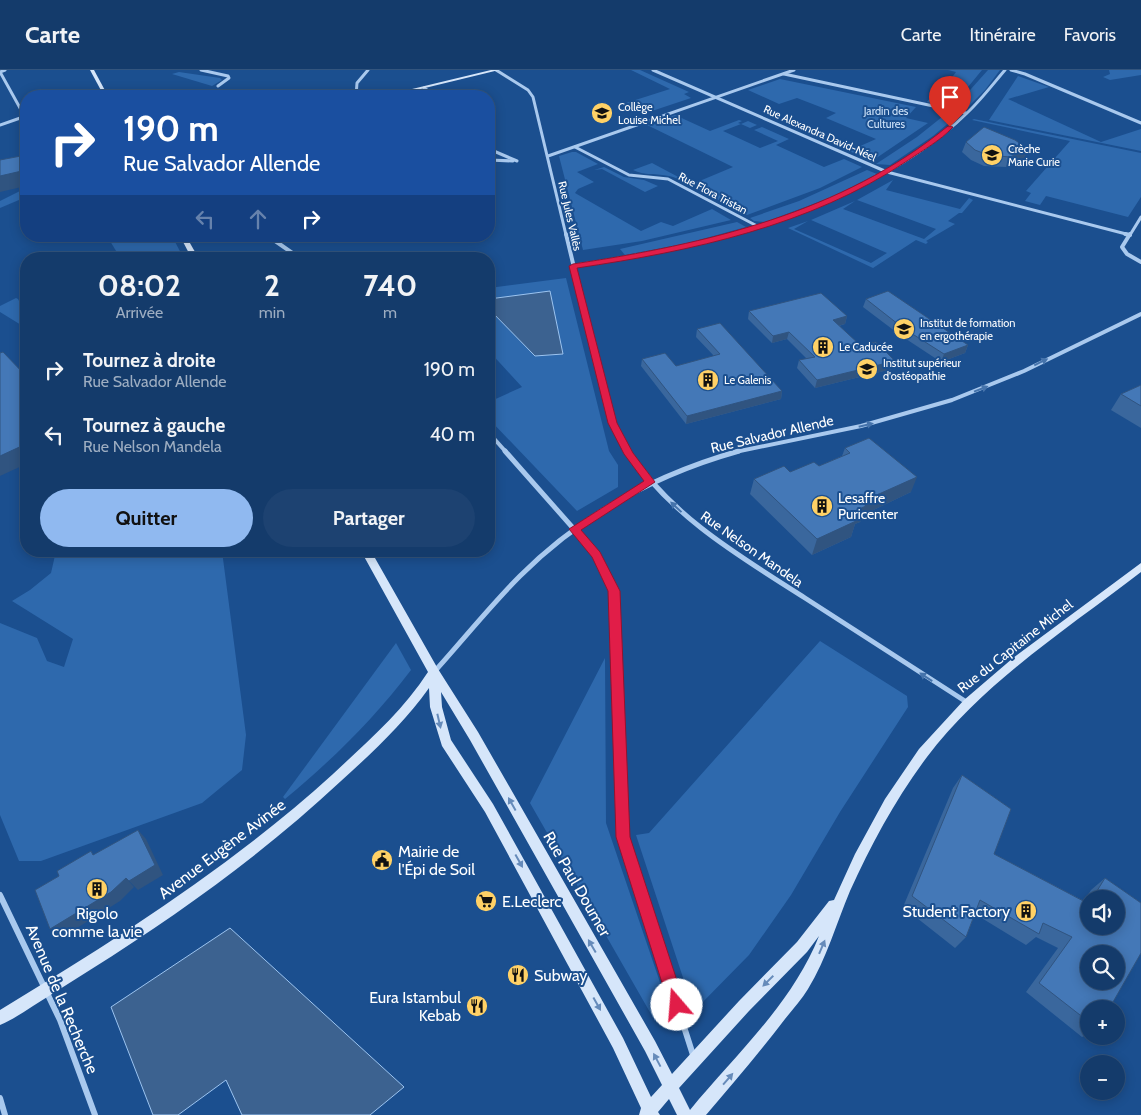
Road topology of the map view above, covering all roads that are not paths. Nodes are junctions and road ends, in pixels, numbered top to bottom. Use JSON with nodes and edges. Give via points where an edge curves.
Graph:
{"nodes":[{"id":1,"x":5,"y":70,"type":"edge"},
{"id":2,"x":92,"y":70,"type":"edge"},
{"id":3,"x":201,"y":70,"type":"edge"},
{"id":4,"x":368,"y":70,"type":"edge"},
{"id":5,"x":497,"y":70,"type":"edge"},
{"id":6,"x":653,"y":70,"type":"edge"},
{"id":7,"x":794,"y":70,"type":"edge"},
{"id":8,"x":1005,"y":70,"type":"edge"},
{"id":9,"x":1011,"y":70,"type":"edge"},
{"id":10,"x":0,"y":72,"type":"edge"},
{"id":11,"x":783,"y":74,"type":"junction"},
{"id":12,"x":218,"y":86,"type":"dead end"},
{"id":13,"x":424,"y":88,"type":"junction"},
{"id":14,"x":103,"y":90,"type":"edge"},
{"id":15,"x":356,"y":90,"type":"edge"},
{"id":16,"x":414,"y":90,"type":"edge"},
{"id":17,"x":427,"y":90,"type":"edge"},
{"id":18,"x":716,"y":97,"type":"junction"},
{"id":19,"x":20,"y":106,"type":"edge"},
{"id":20,"x":966,"y":113,"type":"junction"},
{"id":21,"x":20,"y":118,"type":"edge"},
{"id":22,"x":1141,"y":123,"type":"edge"},
{"id":23,"x":0,"y":125,"type":"edge"},
{"id":24,"x":576,"y":147,"type":"junction"},
{"id":25,"x":495,"y":152,"type":"edge"},
{"id":26,"x":548,"y":156,"type":"junction"},
{"id":27,"x":495,"y":160,"type":"edge"},
{"id":28,"x":887,"y":172,"type":"junction"},
{"id":29,"x":1141,"y":217,"type":"edge"},
{"id":30,"x":759,"y":227,"type":"junction"},
{"id":31,"x":1130,"y":234,"type":"junction"},
{"id":32,"x":277,"y":242,"type":"edge"},
{"id":33,"x":291,"y":252,"type":"edge"},
{"id":34,"x":1141,"y":262,"type":"edge"},
{"id":35,"x":573,"y":266,"type":"junction"},
{"id":36,"x":1141,"y":314,"type":"edge"},
{"id":37,"x":495,"y":440,"type":"edge"},
{"id":38,"x":650,"y":482,"type":"junction"},
{"id":39,"x":575,"y":529,"type":"junction"},
{"id":40,"x":369,"y":557,"type":"edge"},
{"id":41,"x":1141,"y":567,"type":"edge"},
{"id":42,"x":434,"y":672,"type":"junction"},
{"id":43,"x":968,"y":703,"type":"junction"},
{"id":44,"x":844,"y":890,"type":"junction"},
{"id":45,"x":0,"y":895,"type":"edge"},
{"id":46,"x":46,"y":990,"type":"junction"},
{"id":47,"x":0,"y":1018,"type":"edge"},
{"id":48,"x":695,"y":1060,"type":"junction"},
{"id":49,"x":671,"y":1087,"type":"junction"},
{"id":50,"x":0,"y":1098,"type":"edge"},
{"id":51,"x":649,"y":1113,"type":"edge"},
{"id":52,"x":5,"y":1115,"type":"edge"},
{"id":53,"x":95,"y":1115,"type":"edge"},
{"id":54,"x":685,"y":1115,"type":"edge"},
{"id":55,"x":696,"y":1115,"type":"edge"}],
"edges":[{"from":1,"to":10,"type":"street"},
{"from":2,"to":14,"type":"main road"},
{"from":3,"to":12,"type":"street","via":[[228,76]]},
{"from":4,"to":15,"type":"street","via":[[357,83]]},
{"from":5,"to":13,"type":"main road"},
{"from":5,"to":26,"type":"street","name":"Rue Jules Vallès","via":[[532,95]]},
{"from":6,"to":18,"type":"street","name":"Rue Alexandra David-Néel"},
{"from":7,"to":11,"type":"street"},
{"from":8,"to":20,"type":"street","name":"Rue Jules Vallès"},
{"from":9,"to":22,"type":"street"},
{"from":10,"to":19,"type":"street"},
{"from":11,"to":18,"type":"street"},
{"from":11,"to":20,"type":"street"},
{"from":13,"to":16,"type":"main road"},
{"from":13,"to":17,"type":"street"},
{"from":18,"to":24,"type":"street"},
{"from":18,"to":28,"type":"street","name":"Rue Alexandra David-Néel"},
{"from":20,"to":28,"type":"street","name":"Rue Jules Vallès","via":[[937,138]]},
{"from":21,"to":23,"type":"street"},
{"from":24,"to":26,"type":"street"},
{"from":24,"to":30,"type":"street","name":"Rue Flora Tristan","via":[[629,174],[672,181]]},
{"from":25,"to":27,"type":"street","via":[[517,161]]},
{"from":26,"to":35,"type":"street","name":"Rue Jules Vallès"},
{"from":28,"to":30,"type":"street","name":"Rue Jules Vallès","via":[[824,203]]},
{"from":28,"to":31,"type":"street","name":"Rue Alexandra David-Néel"},
{"from":29,"to":31,"type":"street"},
{"from":30,"to":35,"type":"street","name":"Rue Jules Vallès","via":[[669,250]]},
{"from":31,"to":34,"type":"street","via":[[1122,247]]},
{"from":32,"to":33,"type":"street"},
{"from":35,"to":38,"type":"street","name":"Rue Nelson Mandela","via":[[612,423],[628,454]]},
{"from":38,"to":36,"type":"street","name":"Rue Salvador Allende","one_way":true,"via":[[738,451],[877,422],[960,397],[1018,374]]},
{"from":37,"to":39,"type":"street"},
{"from":38,"to":39,"type":"street","name":"Rue Salvador Allende"},
{"from":43,"to":38,"type":"street","name":"Rue Nelson Mandela","one_way":true,"via":[[721,544],[687,518]]},
{"from":39,"to":42,"type":"street","name":"Rue Salvador Allende","via":[[521,576]]},
{"from":39,"to":48,"type":"street","via":[[596,554],[614,591],[623,837]]},
{"from":40,"to":42,"type":"main road","name":"Rue Paul Doumer"},
{"from":41,"to":43,"type":"main road","name":"Rue du Capitaine Michel","via":[[1017,661]]},
{"from":42,"to":46,"type":"main road","name":"Avenue Eugène Avinée","via":[[405,712],[275,833],[182,902]]},
{"from":49,"to":42,"type":"main road","name":"Rue Paul Doumer","one_way":true,"via":[[474,736]]},
{"from":42,"to":51,"type":"main road","name":"Rue Paul Doumer","one_way":true,"via":[[436,707],[446,742],[489,808],[618,1043]]},
{"from":43,"to":44,"type":"main road","name":"Rue du Capitaine Michel","via":[[936,737],[902,782]]},
{"from":44,"to":48,"type":"main road","name":"Rue du Capitaine Michel","one_way":true,"via":[[802,947]]},
{"from":55,"to":44,"type":"main road","name":"Rue du Capitaine Michel","one_way":true,"via":[[793,999],[819,953]]},
{"from":45,"to":46,"type":"street","name":"Avenue de la Recherche"},
{"from":46,"to":47,"type":"main road","name":"Avenue Eugène Avinée"},
{"from":46,"to":53,"type":"street","name":"Avenue de la Recherche"},
{"from":48,"to":49,"type":"main road","name":"Rue du Capitaine Michel"},
{"from":49,"to":51,"type":"main road","name":"Rue du Capitaine Michel"},
{"from":49,"to":54,"type":"main road","name":"Rue Paul Doumer"},
{"from":50,"to":52,"type":"street"}]}
